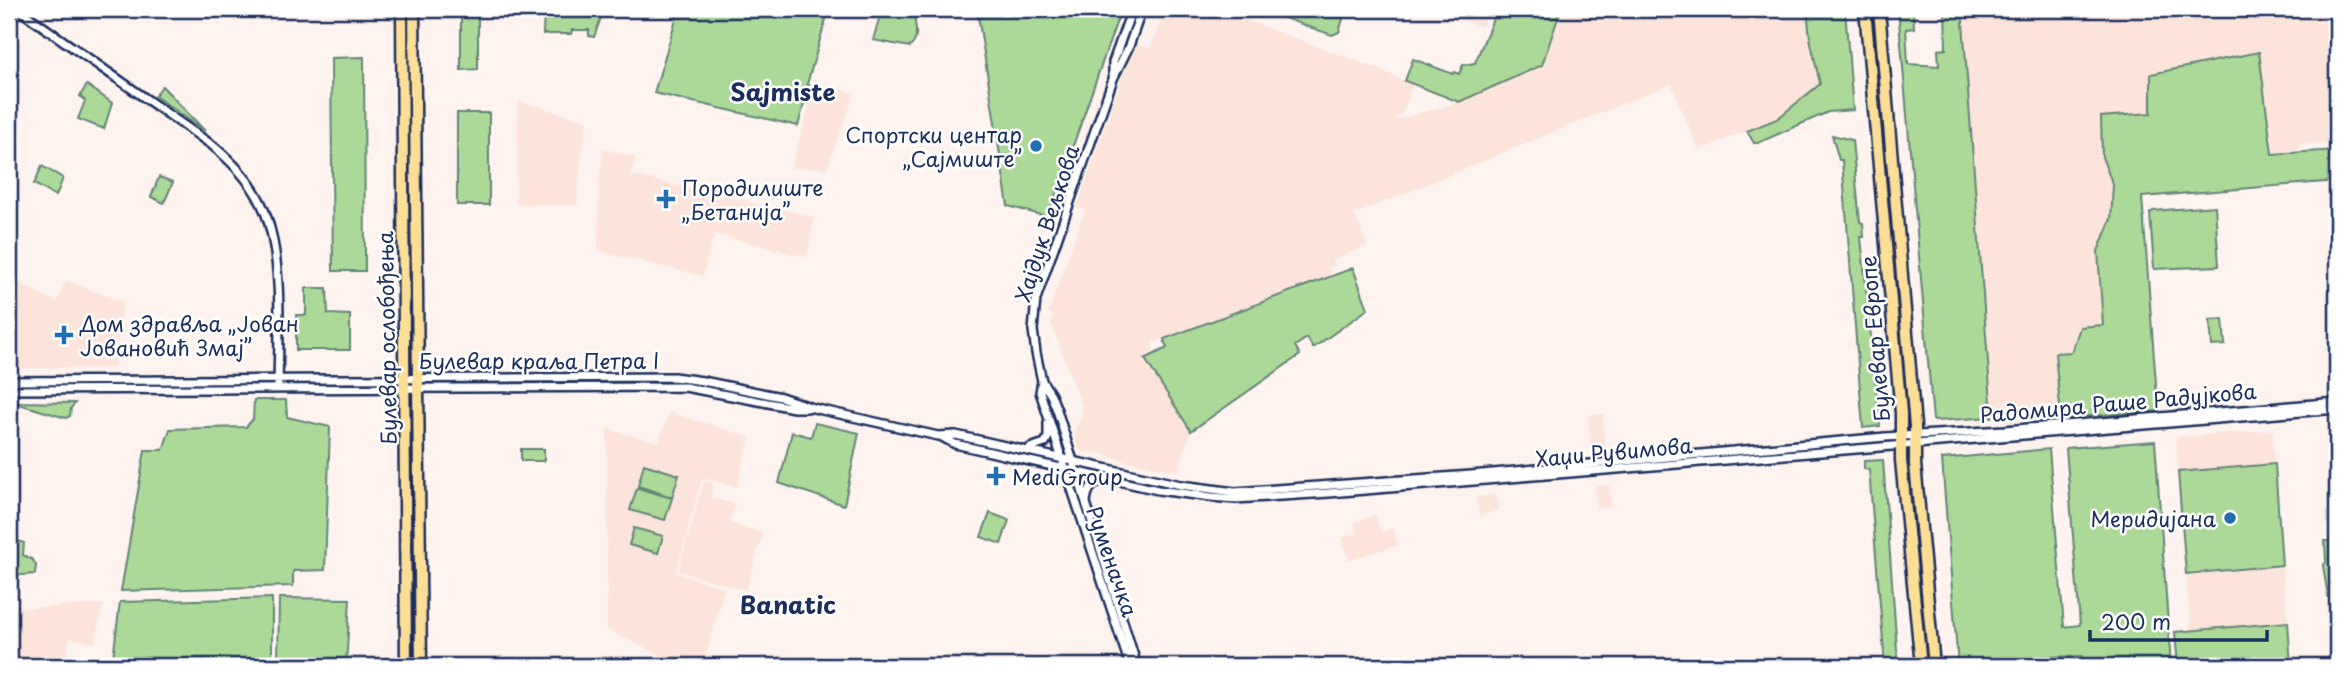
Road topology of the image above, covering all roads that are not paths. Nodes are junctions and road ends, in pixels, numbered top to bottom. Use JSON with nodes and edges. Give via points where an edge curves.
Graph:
{"nodes":[{"id":1,"x":18,"y":9,"type":"edge"},
{"id":2,"x":402,"y":9,"type":"edge"},
{"id":3,"x":414,"y":9,"type":"edge"},
{"id":4,"x":1132,"y":9,"type":"edge"},
{"id":5,"x":1142,"y":9,"type":"edge"},
{"id":6,"x":1865,"y":9,"type":"edge"},
{"id":7,"x":1878,"y":9,"type":"edge"},
{"id":8,"x":1113,"y":79,"type":"junction"},
{"id":9,"x":9,"y":380,"type":"edge"},
{"id":10,"x":1042,"y":381,"type":"junction"},
{"id":11,"x":278,"y":383,"type":"junction"},
{"id":12,"x":405,"y":383,"type":"junction"},
{"id":13,"x":418,"y":383,"type":"junction"},
{"id":14,"x":9,"y":390,"type":"edge"},
{"id":15,"x":2337,"y":402,"type":"edge"},
{"id":16,"x":2337,"y":409,"type":"edge"},
{"id":17,"x":1048,"y":415,"type":"junction"},
{"id":18,"x":938,"y":436,"type":"junction"},
{"id":19,"x":1915,"y":440,"type":"junction"},
{"id":20,"x":1902,"y":441,"type":"junction"},
{"id":21,"x":1023,"y":449,"type":"junction"},
{"id":22,"x":1061,"y":458,"type":"junction"},
{"id":23,"x":1072,"y":461,"type":"junction"},
{"id":24,"x":1064,"y":468,"type":"junction"},
{"id":25,"x":1075,"y":470,"type":"junction"},
{"id":26,"x":1111,"y":479,"type":"junction"},
{"id":27,"x":1315,"y":491,"type":"junction"},
{"id":28,"x":1086,"y":503,"type":"junction"},
{"id":29,"x":406,"y":666,"type":"edge"},
{"id":30,"x":421,"y":666,"type":"edge"},
{"id":31,"x":1130,"y":666,"type":"edge"},
{"id":32,"x":1137,"y":666,"type":"edge"},
{"id":33,"x":1921,"y":666,"type":"edge"},
{"id":34,"x":1934,"y":666,"type":"edge"}],
"edges":[{"from":1,"to":11,"type":"street","via":[[223,155],[240,172],[271,229]]},
{"from":2,"to":12,"type":"main road","name":"Булевар ослобођења"},
{"from":3,"to":13,"type":"main road","name":"Булевар ослобођења"},
{"from":4,"to":8,"type":"street","name":"Хајдук Вељкова"},
{"from":5,"to":8,"type":"street","name":"Хајдук Вељкова"},
{"from":6,"to":20,"type":"main road","name":"Булевар Европе"},
{"from":7,"to":19,"type":"main road","name":"Булевар Европе"},
{"from":8,"to":10,"type":"street","name":"Хајдук Вељкова","via":[[1037,299],[1034,343]]},
{"from":9,"to":11,"type":"street","name":"Булевар краља Петра I"},
{"from":10,"to":17,"type":"street","name":"Хајдук Вељкова","via":[[1040,392]]},
{"from":10,"to":23,"type":"street","name":"Хајдук Вељкова","via":[[1051,395]]},
{"from":11,"to":12,"type":"street","name":"Булевар краља Петра I"},
{"from":11,"to":14,"type":"street","name":"Булевар краља Петра I"},
{"from":12,"to":13,"type":"street","name":"Булевар краља Петра I"},
{"from":12,"to":29,"type":"main road","name":"Булевар ослобођења"},
{"from":13,"to":18,"type":"street","name":"Булевар краља Петра I","via":[[685,387],[813,408]]},
{"from":13,"to":30,"type":"main road","name":"Булевар ослобођења"},
{"from":15,"to":19,"type":"street","name":"Радомира Раше Радујкова"},
{"from":16,"to":19,"type":"street","name":"Радомира Раше Радујкова"},
{"from":17,"to":21,"type":"street","via":[[1045,443]]},
{"from":17,"to":22,"type":"street","name":"Хајдук Вељкова"},
{"from":18,"to":21,"type":"street","name":"Булевар краља Петра I","via":[[956,435]]},
{"from":18,"to":24,"type":"street","name":"Булевар краља Петра I","via":[[955,444]]},
{"from":19,"to":20,"type":"street","name":"Хаџи Рувимова"},
{"from":19,"to":34,"type":"main road","name":"Булевар Европе"},
{"from":20,"to":27,"type":"street","name":"Хаџи Рувимова"},
{"from":20,"to":33,"type":"main road","name":"Булевар Европе"},
{"from":21,"to":22,"type":"street","name":"Булевар краља Петра I"},
{"from":22,"to":23,"type":"street","name":"Булевар краља Петра I"},
{"from":22,"to":24,"type":"street","name":"Хајдук Вељкова"},
{"from":23,"to":25,"type":"street","name":"Хајдук Вељкова"},
{"from":23,"to":27,"type":"street","name":"Булевар краља Петра I","via":[[1211,491]]},
{"from":24,"to":25,"type":"street","name":"Булевар краља Петра I"},
{"from":24,"to":31,"type":"street","name":"Руменачка"},
{"from":25,"to":26,"type":"street","name":"Булевар краља Петра I"},
{"from":25,"to":28,"type":"street","name":"Руменачка"},
{"from":26,"to":27,"type":"street","name":"Булевар краља Петра I","via":[[1235,499]]},
{"from":26,"to":28,"type":"street","via":[[1091,485]]},
{"from":28,"to":32,"type":"street","name":"Руменачка"}]}
